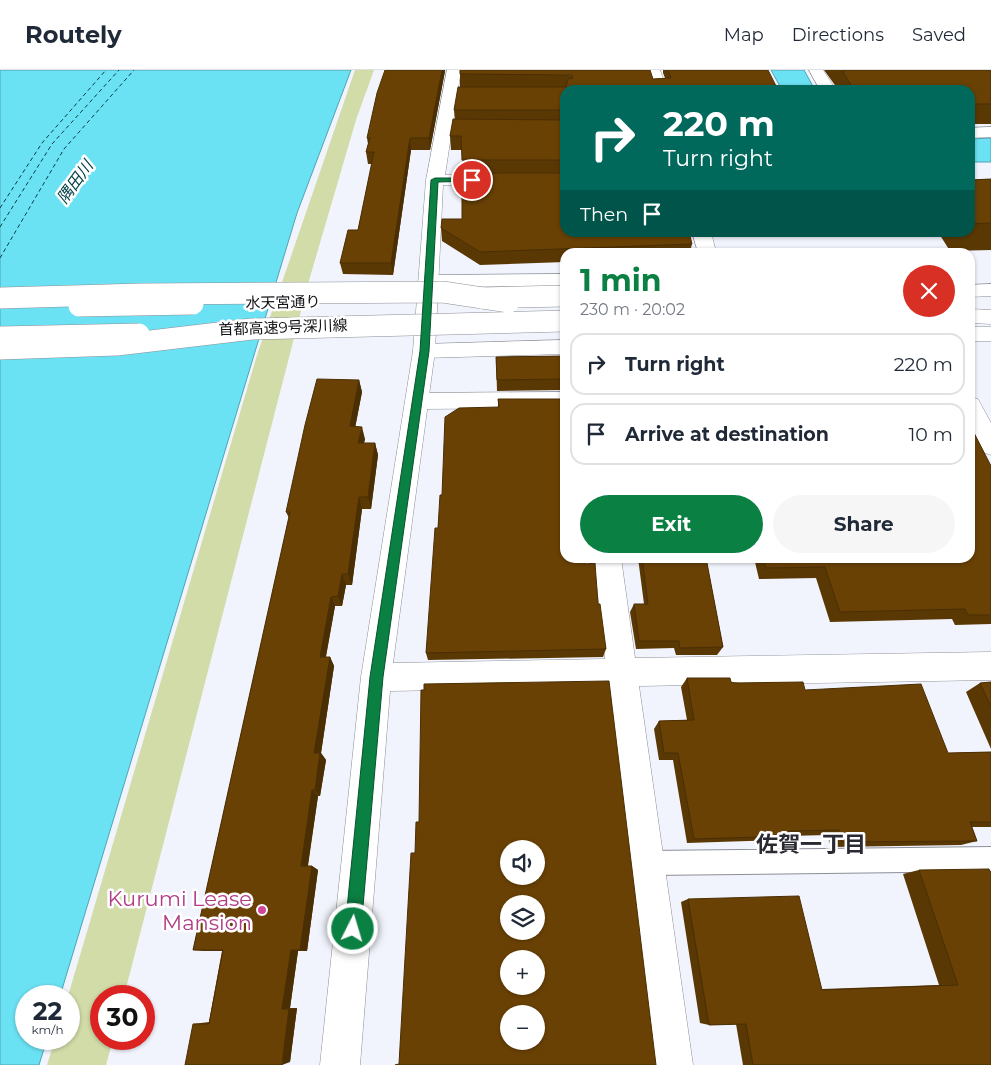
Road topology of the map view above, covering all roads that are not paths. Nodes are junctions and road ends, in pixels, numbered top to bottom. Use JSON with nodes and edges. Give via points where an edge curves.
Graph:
{"nodes":[{"id":1,"x":653,"y":70,"type":"edge"},
{"id":2,"x":816,"y":70,"type":"edge"},
{"id":3,"x":658,"y":85,"type":"edge"},
{"id":4,"x":825,"y":85,"type":"edge"},
{"id":5,"x":457,"y":86,"type":"edge"},
{"id":6,"x":991,"y":132,"type":"edge"},
{"id":7,"x":975,"y":133,"type":"edge"},
{"id":8,"x":435,"y":180,"type":"junction"},
{"id":9,"x":560,"y":180,"type":"edge"},
{"id":10,"x":560,"y":280,"type":"edge"},
{"id":11,"x":428,"y":281,"type":"junction"},
{"id":12,"x":560,"y":296,"type":"edge"},
{"id":13,"x":0,"y":298,"type":"edge"},
{"id":14,"x":560,"y":301,"type":"edge"},
{"id":15,"x":509,"y":302,"type":"junction"},
{"id":16,"x":0,"y":310,"type":"edge"},
{"id":17,"x":975,"y":318,"type":"edge"},
{"id":18,"x":991,"y":318,"type":"edge"},
{"id":19,"x":560,"y":322,"type":"edge"},
{"id":20,"x":560,"y":327,"type":"edge"},
{"id":21,"x":252,"y":329,"type":"junction"},
{"id":22,"x":0,"y":332,"type":"edge"},
{"id":23,"x":975,"y":334,"type":"edge"},
{"id":24,"x":991,"y":334,"type":"edge"},
{"id":25,"x":0,"y":337,"type":"edge"},
{"id":26,"x":560,"y":347,"type":"edge"},
{"id":27,"x":0,"y":349,"type":"edge"},
{"id":28,"x":424,"y":351,"type":"junction"},
{"id":29,"x":560,"y":400,"type":"edge"},
{"id":30,"x":975,"y":400,"type":"edge"},
{"id":31,"x":991,"y":400,"type":"edge"},
{"id":32,"x":418,"y":401,"type":"junction"},
{"id":33,"x":975,"y":415,"type":"edge"},
{"id":34,"x":991,"y":446,"type":"edge"},
{"id":35,"x":608,"y":563,"type":"edge"},
{"id":36,"x":991,"y":666,"type":"edge"},
{"id":37,"x":623,"y":672,"type":"junction"},
{"id":38,"x":376,"y":677,"type":"junction"},
{"id":39,"x":991,"y":859,"type":"edge"},
{"id":40,"x":648,"y":863,"type":"junction"},
{"id":41,"x":340,"y":1065,"type":"edge"},
{"id":42,"x":673,"y":1065,"type":"edge"}],
"edges":[{"from":1,"to":3,"type":"main road"},
{"from":2,"to":4,"type":"main road"},
{"from":5,"to":8,"type":"main road"},
{"from":6,"to":7,"type":"main road"},
{"from":8,"to":9,"type":"main road"},
{"from":8,"to":11,"type":"main road"},
{"from":10,"to":11,"type":"main road"},
{"from":11,"to":28,"type":"main road"},
{"from":12,"to":16,"type":"main road","name":"水天宮通り","bridge":true},
{"from":13,"to":15,"type":"main road","bridge":true,"via":[[443,292]]},
{"from":14,"to":15,"type":"main road","name":"首都高速9号深川線"},
{"from":15,"to":16,"type":"main road","name":"首都高速9号深川線","bridge":true},
{"from":17,"to":18,"type":"main road"},
{"from":19,"to":21,"type":"main road","name":"首都高速9号深川線","bridge":true},
{"from":20,"to":25,"type":"main road","name":"水天宮通り","bridge":true},
{"from":21,"to":22,"type":"main road","name":"首都高速9号深川線","bridge":true},
{"from":21,"to":27,"type":"main road","bridge":true,"via":[[180,340]]},
{"from":23,"to":24,"type":"main road"},
{"from":26,"to":28,"type":"main road"},
{"from":28,"to":32,"type":"main road"},
{"from":29,"to":32,"type":"main road"},
{"from":30,"to":31,"type":"main road"},
{"from":32,"to":38,"type":"main road"},
{"from":33,"to":34,"type":"main road"},
{"from":35,"to":37,"type":"main road"},
{"from":36,"to":37,"type":"main road"},
{"from":37,"to":38,"type":"main road"},
{"from":37,"to":40,"type":"main road"},
{"from":38,"to":41,"type":"main road"},
{"from":39,"to":40,"type":"lane"},
{"from":40,"to":42,"type":"main road"}]}
